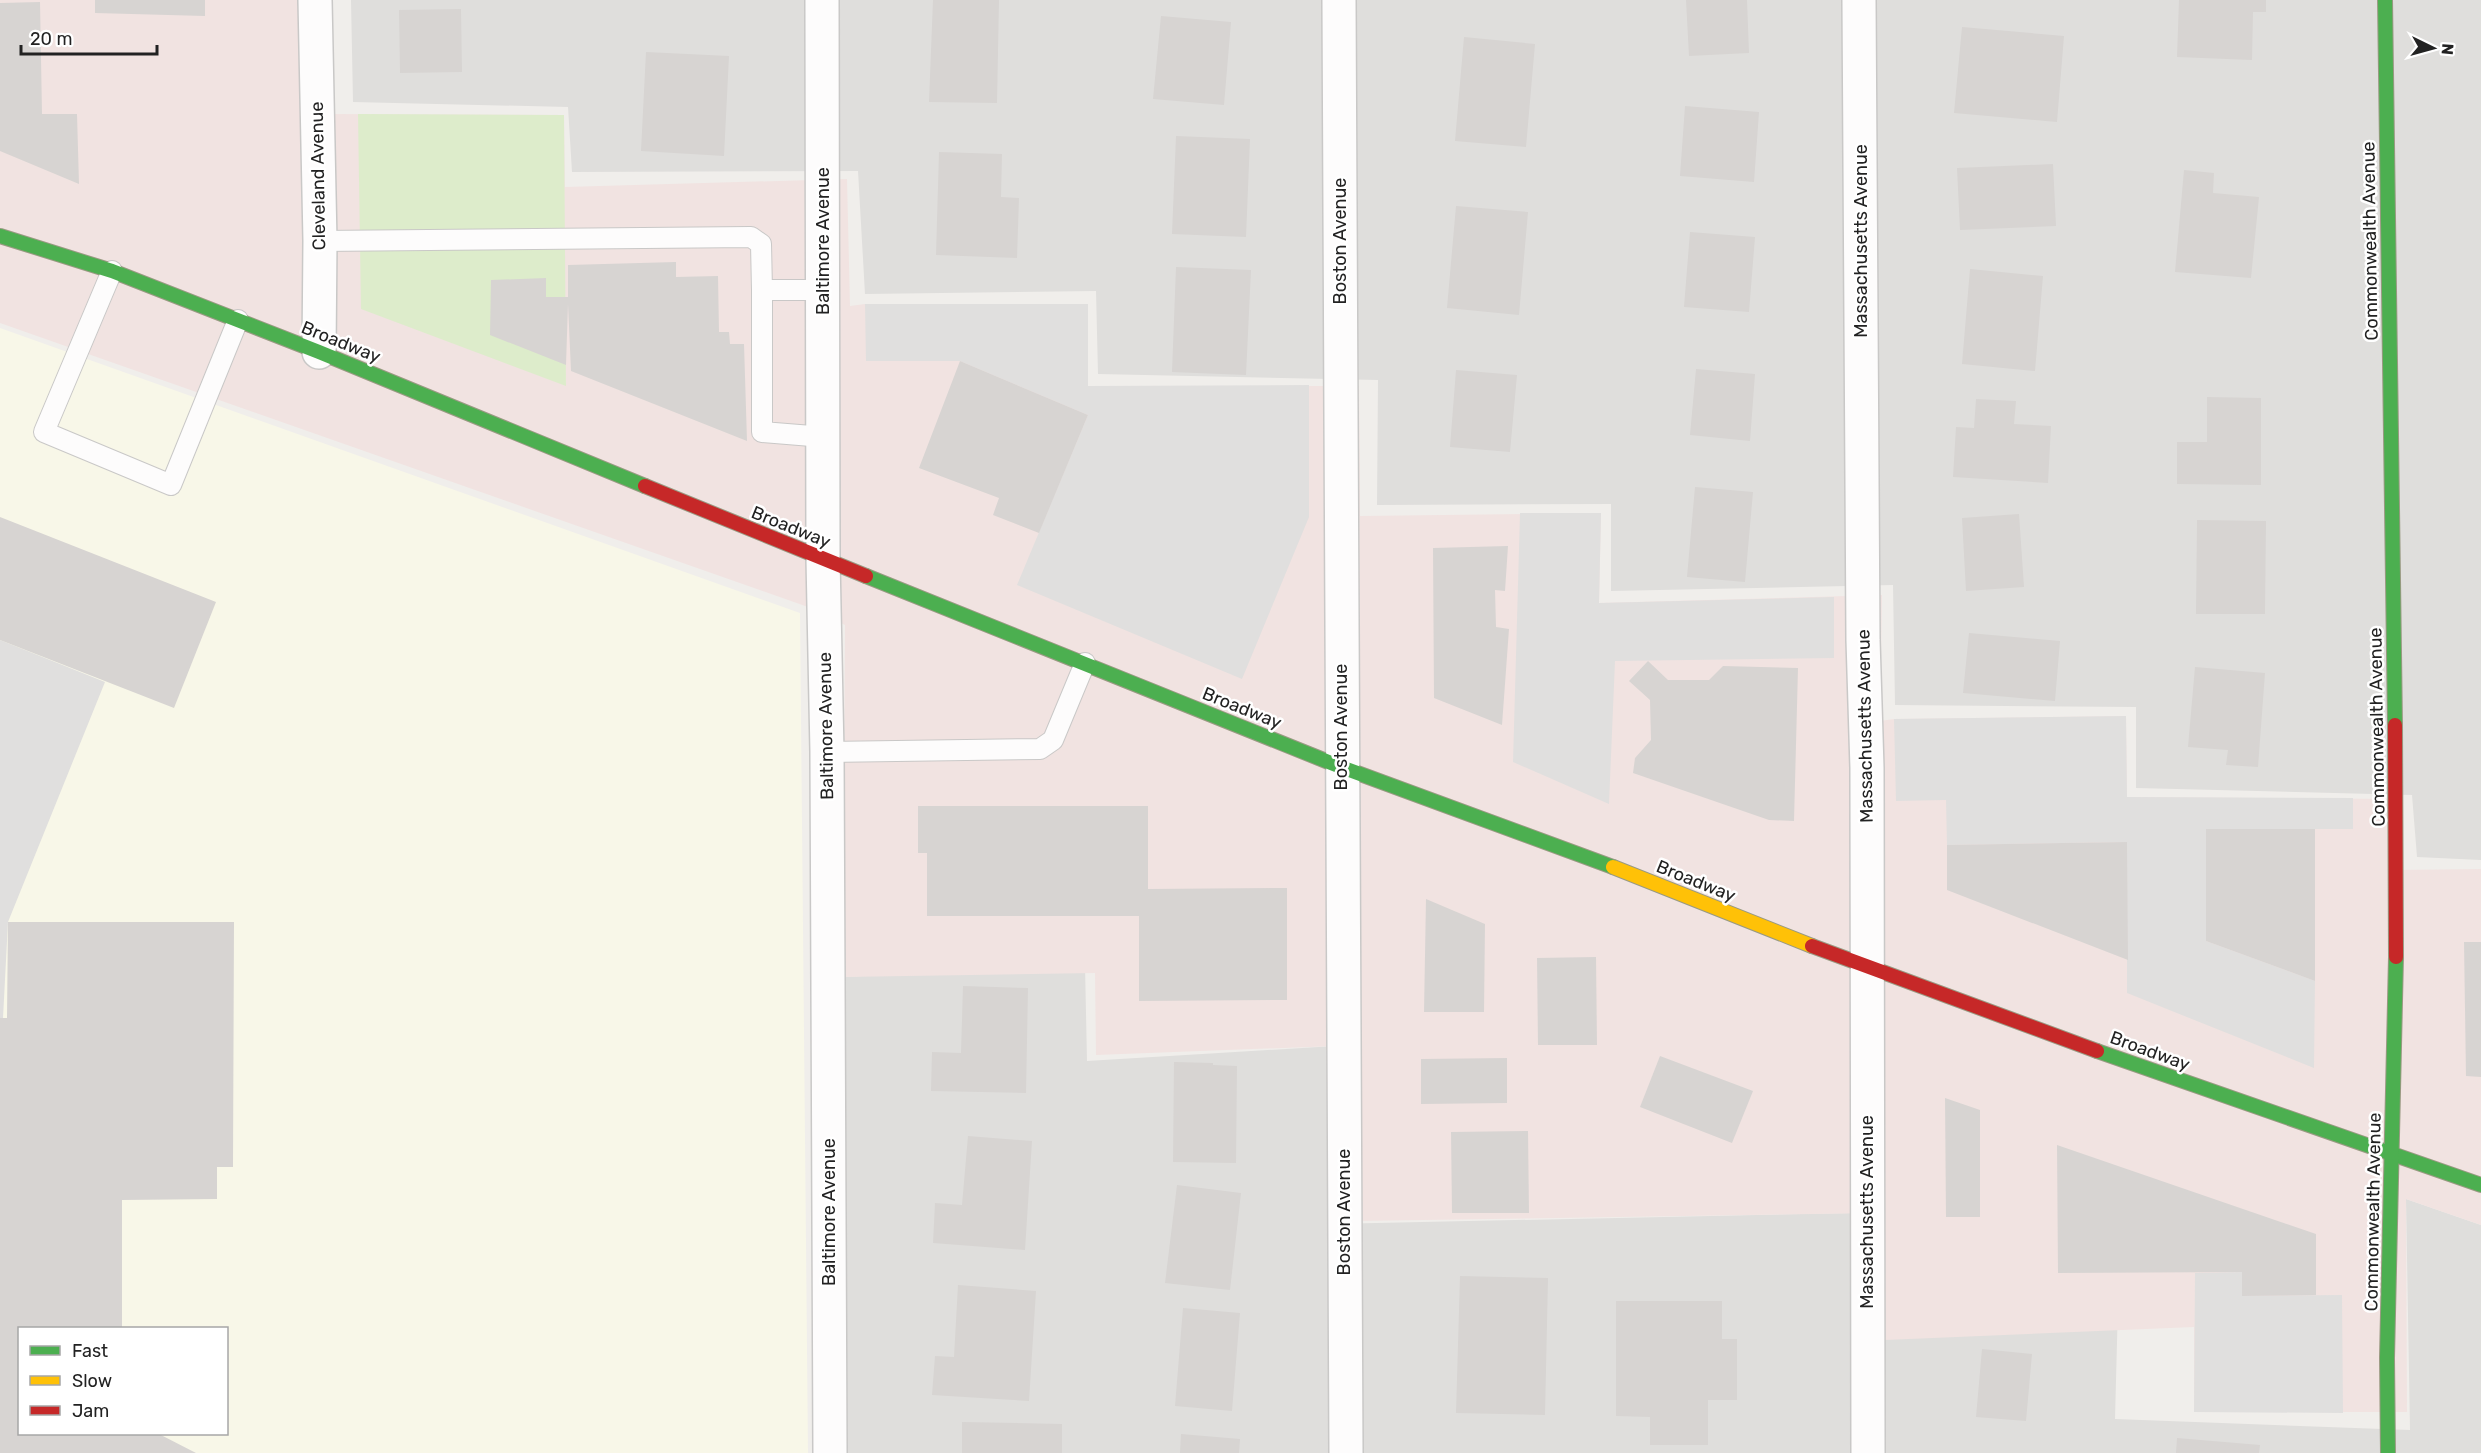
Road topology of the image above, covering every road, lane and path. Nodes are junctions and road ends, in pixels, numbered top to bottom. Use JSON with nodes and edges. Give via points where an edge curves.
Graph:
{"nodes":[{"id":1,"x":315,"y":0,"type":"edge"},
{"id":2,"x":822,"y":0,"type":"edge"},
{"id":3,"x":1339,"y":0,"type":"edge"},
{"id":4,"x":1859,"y":0,"type":"edge"},
{"id":5,"x":2385,"y":0,"type":"edge"},
{"id":6,"x":0,"y":236,"type":"edge"},
{"id":7,"x":320,"y":241,"type":"junction"},
{"id":8,"x":112,"y":271,"type":"junction"},
{"id":9,"x":762,"y":290,"type":"junction"},
{"id":10,"x":823,"y":290,"type":"junction"},
{"id":11,"x":238,"y":320,"type":"junction"},
{"id":12,"x":319,"y":352,"type":"junction"},
{"id":13,"x":824,"y":438,"type":"junction"},
{"id":14,"x":823,"y":559,"type":"junction"},
{"id":15,"x":1085,"y":663,"type":"junction"},
{"id":16,"x":827,"y":752,"type":"junction"},
{"id":17,"x":1341,"y":767,"type":"junction"},
{"id":18,"x":1867,"y":968,"type":"junction"},
{"id":19,"x":2393,"y":1155,"type":"junction"},
{"id":20,"x":2481,"y":1185,"type":"edge"},
{"id":21,"x":830,"y":1453,"type":"edge"},
{"id":22,"x":1346,"y":1453,"type":"edge"},
{"id":23,"x":1868,"y":1453,"type":"edge"},
{"id":24,"x":2388,"y":1453,"type":"edge"}],
"edges":[{"from":1,"to":7,"type":"street","name":"Cleveland Avenue"},
{"from":2,"to":10,"type":"street","name":"Baltimore Avenue"},
{"from":3,"to":17,"type":"street","name":"Boston Avenue"},
{"from":4,"to":18,"type":"street","name":"Massachusetts Avenue"},
{"from":5,"to":19,"type":"main road","name":"Commonwealth Avenue","via":[[2397,881]]},
{"from":6,"to":8,"type":"main road","name":"Broadway"},
{"from":7,"to":9,"type":"lane","via":[[751,237],[761,244]]},
{"from":7,"to":12,"type":"street","name":"Cleveland Avenue"},
{"from":8,"to":11,"type":"main road","name":"Broadway"},
{"from":8,"to":11,"type":"lane","via":[[44,432],[171,485]]},
{"from":9,"to":10,"type":"lane"},
{"from":9,"to":13,"type":"lane","via":[[762,432]]},
{"from":10,"to":13,"type":"street","name":"Baltimore Avenue"},
{"from":11,"to":12,"type":"main road","name":"Broadway"},
{"from":12,"to":14,"type":"main road","name":"Broadway"},
{"from":13,"to":14,"type":"street","name":"Baltimore Avenue"},
{"from":14,"to":15,"type":"main road","name":"Broadway"},
{"from":14,"to":16,"type":"street","name":"Baltimore Avenue"},
{"from":15,"to":16,"type":"lane","via":[[1053,740],[1040,749]]},
{"from":15,"to":17,"type":"main road","name":"Broadway"},
{"from":16,"to":21,"type":"street","name":"Baltimore Avenue"},
{"from":17,"to":18,"type":"main road","name":"Broadway","via":[[1546,841]]},
{"from":17,"to":22,"type":"street","name":"Boston Avenue"},
{"from":18,"to":19,"type":"main road","name":"Broadway"},
{"from":18,"to":23,"type":"street","name":"Massachusetts Avenue"},
{"from":19,"to":20,"type":"main road","name":"Broadway"},
{"from":19,"to":24,"type":"main road","name":"Commonwealth Avenue"}]}
